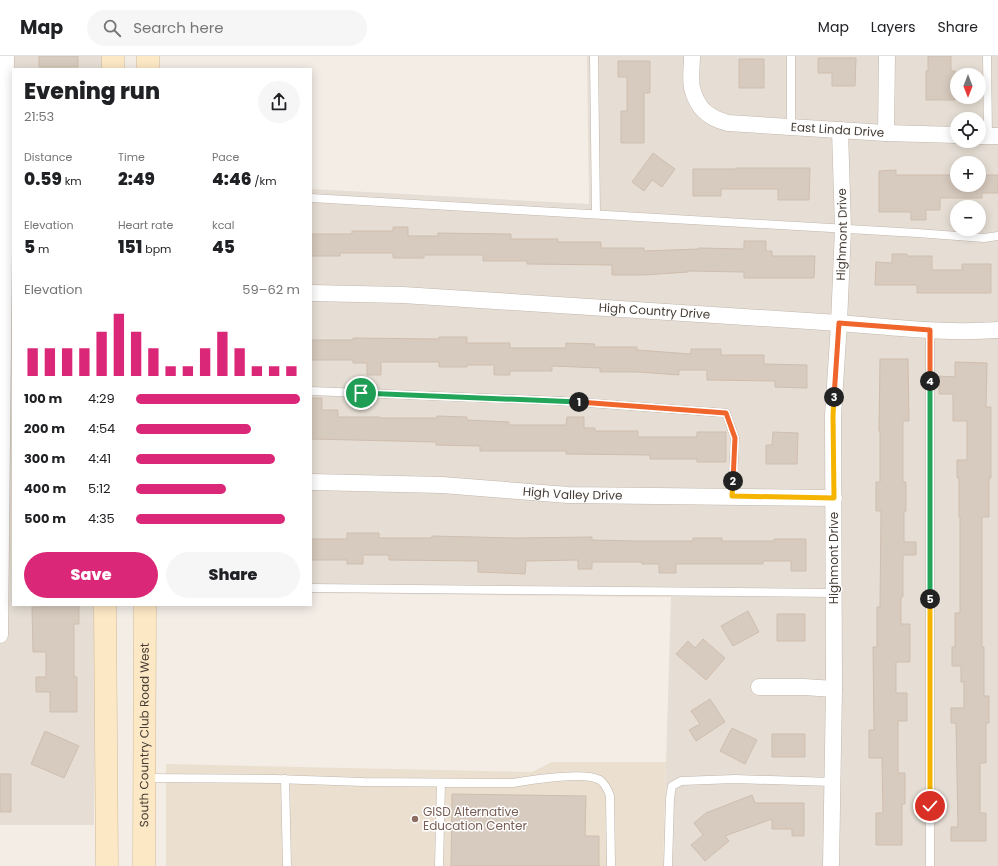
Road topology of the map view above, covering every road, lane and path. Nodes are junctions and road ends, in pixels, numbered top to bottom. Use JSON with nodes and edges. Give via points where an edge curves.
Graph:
{"nodes":[{"id":1,"x":6,"y":56,"type":"edge"},
{"id":2,"x":113,"y":56,"type":"edge"},
{"id":3,"x":148,"y":56,"type":"edge"},
{"id":4,"x":594,"y":56,"type":"edge"},
{"id":5,"x":692,"y":56,"type":"edge"},
{"id":6,"x":791,"y":56,"type":"edge"},
{"id":7,"x":887,"y":56,"type":"edge"},
{"id":8,"x":987,"y":56,"type":"edge"},
{"id":9,"x":113,"y":68,"type":"edge"},
{"id":10,"x":148,"y":68,"type":"edge"},
{"id":11,"x":791,"y":127,"type":"junction"},
{"id":12,"x":840,"y":130,"type":"junction"},
{"id":13,"x":886,"y":133,"type":"junction"},
{"id":14,"x":950,"y":135,"type":"edge"},
{"id":15,"x":988,"y":136,"type":"edge"},
{"id":16,"x":312,"y":198,"type":"edge"},
{"id":17,"x":596,"y":214,"type":"junction"},
{"id":18,"x":842,"y":229,"type":"junction"},
{"id":19,"x":998,"y":236,"type":"edge"},
{"id":20,"x":312,"y":293,"type":"edge"},
{"id":21,"x":839,"y":323,"type":"junction"},
{"id":22,"x":930,"y":330,"type":"junction"},
{"id":23,"x":998,"y":330,"type":"edge"},
{"id":24,"x":312,"y":391,"type":"edge"},
{"id":25,"x":7,"y":480,"type":"edge"},
{"id":26,"x":312,"y":482,"type":"edge"},
{"id":27,"x":732,"y":496,"type":"junction"},
{"id":28,"x":834,"y":498,"type":"junction"},
{"id":29,"x":312,"y":588,"type":"edge"},
{"id":30,"x":834,"y":593,"type":"junction"},
{"id":31,"x":105,"y":606,"type":"edge"},
{"id":32,"x":145,"y":606,"type":"edge"},
{"id":33,"x":0,"y":635,"type":"edge"},
{"id":34,"x":759,"y":687,"type":"dead end"},
{"id":35,"x":834,"y":690,"type":"junction"},
{"id":36,"x":145,"y":778,"type":"junction"},
{"id":37,"x":285,"y":779,"type":"junction"},
{"id":38,"x":832,"y":782,"type":"junction"},
{"id":39,"x":441,"y":783,"type":"junction"},
{"id":40,"x":107,"y":866,"type":"edge"},
{"id":41,"x":144,"y":866,"type":"edge"},
{"id":42,"x":287,"y":866,"type":"edge"},
{"id":43,"x":439,"y":866,"type":"edge"},
{"id":44,"x":610,"y":866,"type":"edge"},
{"id":45,"x":668,"y":866,"type":"edge"},
{"id":46,"x":831,"y":866,"type":"edge"},
{"id":47,"x":930,"y":866,"type":"edge"}],
"edges":[{"from":1,"to":25,"type":"street"},
{"from":2,"to":9,"type":"street"},
{"from":3,"to":10,"type":"street"},
{"from":4,"to":17,"type":"lane"},
{"from":5,"to":11,"type":"street","name":"East Linda Drive","via":[[692,87],[701,110],[728,123]]},
{"from":6,"to":11,"type":"lane"},
{"from":7,"to":13,"type":"street"},
{"from":8,"to":15,"type":"lane"},
{"from":11,"to":12,"type":"street","name":"East Linda Drive"},
{"from":12,"to":13,"type":"street","name":"East Linda Drive"},
{"from":12,"to":18,"type":"street","name":"Highmont Drive"},
{"from":13,"to":14,"type":"street","name":"East Linda Drive"},
{"from":16,"to":17,"type":"lane"},
{"from":17,"to":18,"type":"lane"},
{"from":18,"to":19,"type":"lane","via":[[984,238]]},
{"from":18,"to":21,"type":"street","name":"Highmont Drive"},
{"from":20,"to":21,"type":"street","name":"High Country Drive","via":[[403,295]]},
{"from":21,"to":22,"type":"street","name":"High Country Drive"},
{"from":21,"to":28,"type":"street","name":"Highmont Drive","via":[[833,416]]},
{"from":22,"to":23,"type":"street","name":"High Country Drive"},
{"from":22,"to":47,"type":"lane"},
{"from":24,"to":27,"type":"lane","via":[[562,401],[726,413],[735,438]]},
{"from":25,"to":33,"type":"street"},
{"from":26,"to":27,"type":"street","name":"High Valley Drive","via":[[442,485],[568,495]]},
{"from":27,"to":28,"type":"street","name":"High Valley Drive"},
{"from":28,"to":30,"type":"street","name":"Highmont Drive"},
{"from":29,"to":30,"type":"lane"},
{"from":30,"to":35,"type":"street","name":"Highmont Drive"},
{"from":31,"to":40,"type":"street"},
{"from":32,"to":36,"type":"street","name":"South Country Club Road West"},
{"from":34,"to":35,"type":"street"},
{"from":35,"to":38,"type":"street","name":"Highmont Drive"},
{"from":36,"to":37,"type":"lane"},
{"from":36,"to":41,"type":"street","name":"South Country Club Road West"},
{"from":37,"to":39,"type":"lane"},
{"from":37,"to":42,"type":"lane"},
{"from":38,"to":45,"type":"lane","via":[[735,779],[681,781],[672,786],[670,798]]},
{"from":38,"to":46,"type":"street","name":"Highmont Drive"},
{"from":39,"to":43,"type":"lane"},
{"from":39,"to":44,"type":"lane","via":[[513,783],[532,779],[588,776],[600,781],[608,788],[610,796]]}]}
